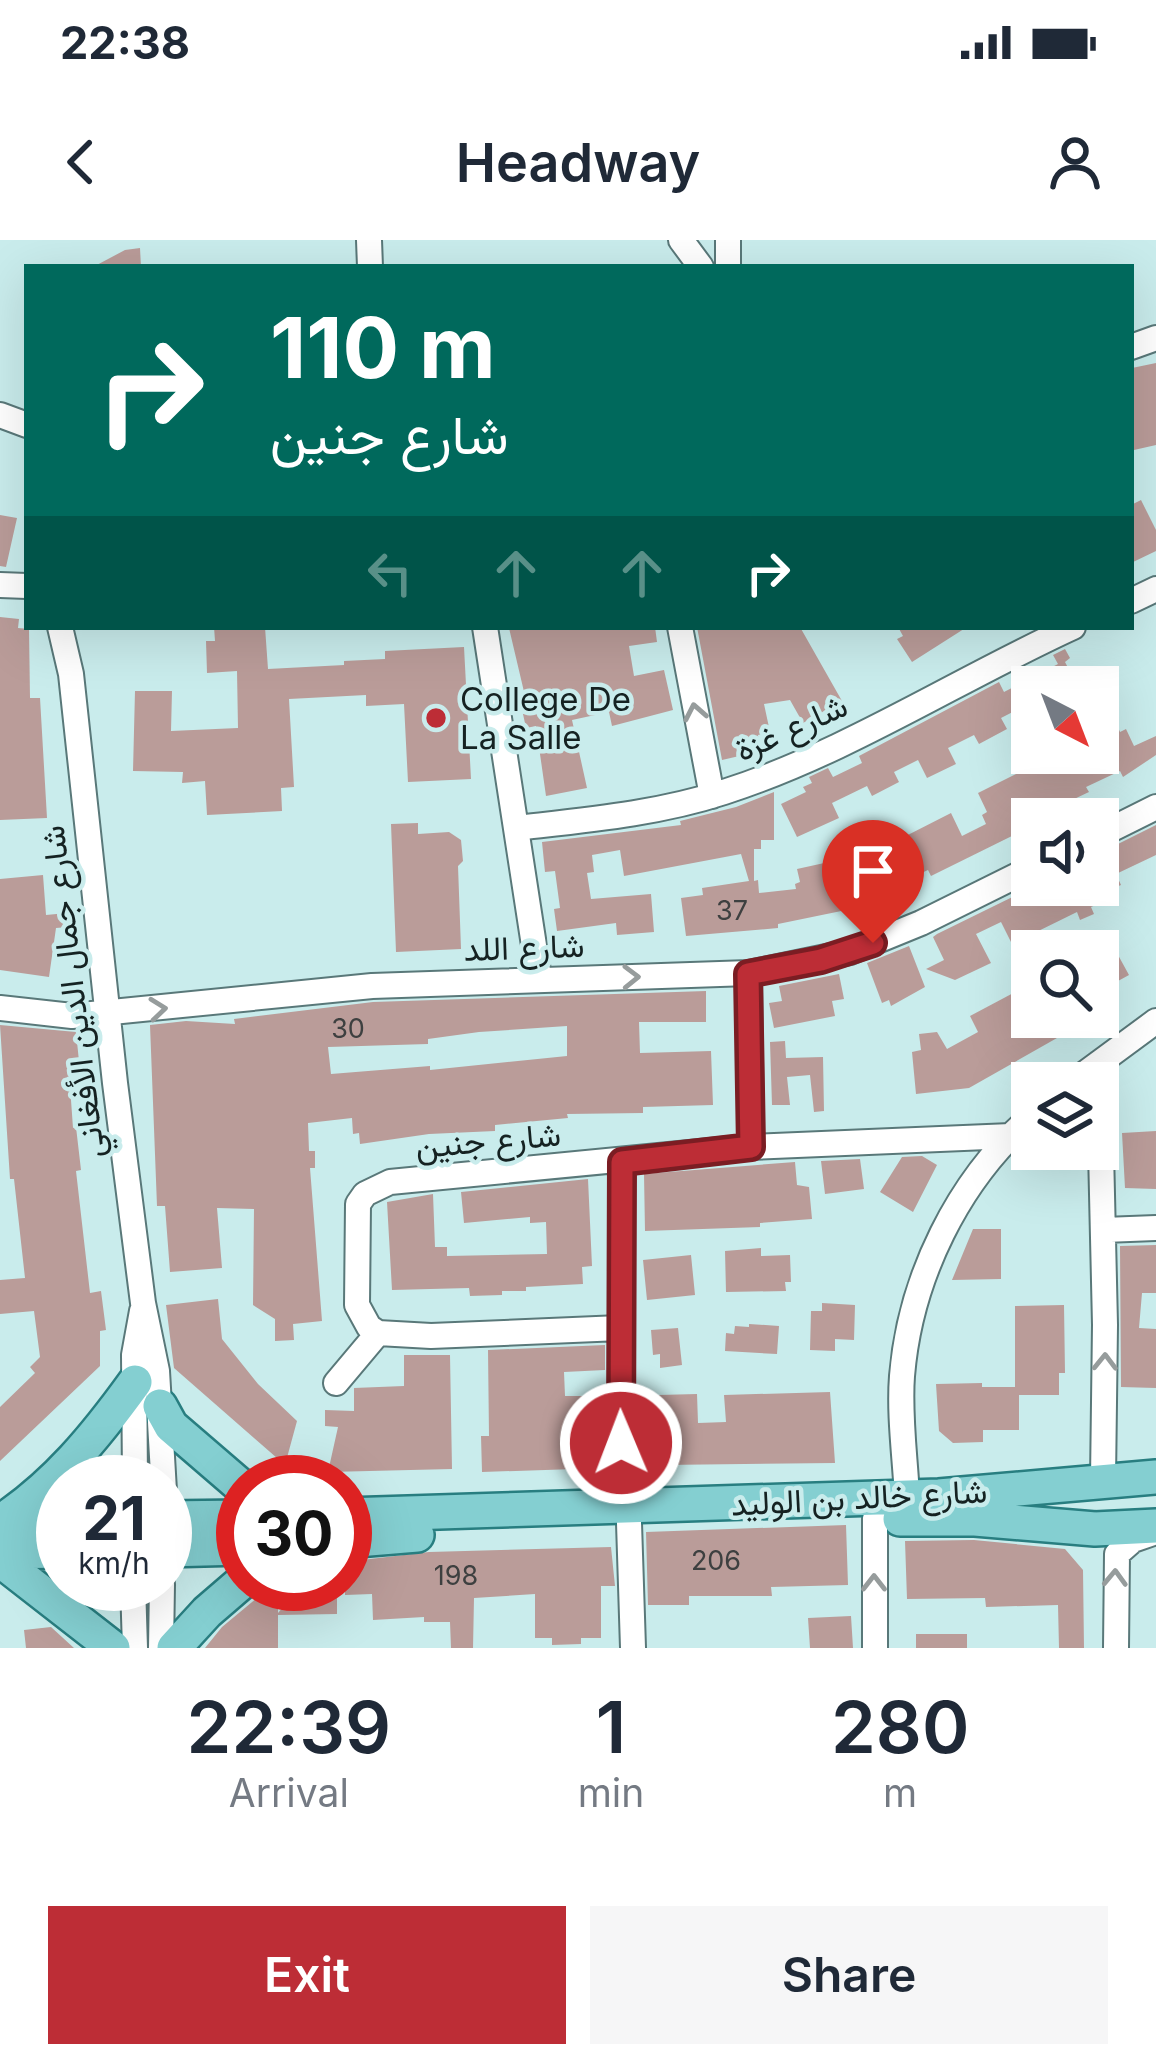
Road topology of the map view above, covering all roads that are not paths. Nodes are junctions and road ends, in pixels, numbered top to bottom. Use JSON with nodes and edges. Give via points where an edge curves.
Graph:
{"nodes":[{"id":1,"x":61,"y":630,"type":"edge"},
{"id":2,"x":76,"y":630,"type":"edge"},
{"id":3,"x":485,"y":630,"type":"edge"},
{"id":4,"x":681,"y":630,"type":"edge"},
{"id":5,"x":1060,"y":630,"type":"edge"},
{"id":6,"x":71,"y":674,"type":"junction"},
{"id":7,"x":712,"y":796,"type":"junction"},
{"id":8,"x":1156,"y":807,"type":"edge"},
{"id":9,"x":1119,"y":826,"type":"edge"},
{"id":10,"x":516,"y":828,"type":"junction"},
{"id":11,"x":1011,"y":878,"type":"edge"},
{"id":12,"x":748,"y":974,"type":"junction"},
{"id":13,"x":539,"y":978,"type":"junction"},
{"id":14,"x":0,"y":1008,"type":"edge"},
{"id":15,"x":109,"y":1014,"type":"junction"},
{"id":16,"x":1156,"y":1022,"type":"edge"},
{"id":17,"x":1101,"y":1062,"type":"edge"},
{"id":18,"x":1011,"y":1136,"type":"joint"},
{"id":19,"x":751,"y":1147,"type":"junction"},
{"id":20,"x":622,"y":1162,"type":"junction"},
{"id":21,"x":1103,"y":1170,"type":"edge"},
{"id":22,"x":1156,"y":1228,"type":"edge"},
{"id":23,"x":1104,"y":1230,"type":"junction"},
{"id":24,"x":143,"y":1303,"type":"junction"},
{"id":25,"x":620,"y":1328,"type":"junction"},
{"id":26,"x":378,"y":1333,"type":"junction"},
{"id":27,"x":135,"y":1382,"type":"junction"},
{"id":28,"x":336,"y":1383,"type":"dead end"},
{"id":29,"x":160,"y":1406,"type":"junction"},
{"id":30,"x":135,"y":1455,"type":"edge"},
{"id":31,"x":162,"y":1455,"type":"edge"},
{"id":32,"x":216,"y":1465,"type":"edge"},
{"id":33,"x":1156,"y":1477,"type":"edge"},
{"id":34,"x":1103,"y":1480,"type":"junction"},
{"id":35,"x":908,"y":1496,"type":"junction"},
{"id":36,"x":372,"y":1515,"type":"edge"},
{"id":37,"x":625,"y":1516,"type":"junction"},
{"id":38,"x":874,"y":1519,"type":"junction"},
{"id":39,"x":36,"y":1523,"type":"edge"},
{"id":40,"x":0,"y":1524,"type":"edge"},
{"id":41,"x":1095,"y":1529,"type":"junction"},
{"id":42,"x":1156,"y":1529,"type":"edge"},
{"id":43,"x":372,"y":1539,"type":"edge"},
{"id":44,"x":36,"y":1553,"type":"edge"},
{"id":45,"x":0,"y":1556,"type":"edge"},
{"id":46,"x":216,"y":1607,"type":"edge"},
{"id":47,"x":134,"y":1611,"type":"edge"},
{"id":48,"x":162,"y":1611,"type":"edge"},
{"id":49,"x":113,"y":1648,"type":"edge"},
{"id":50,"x":135,"y":1648,"type":"edge"},
{"id":51,"x":161,"y":1648,"type":"edge"},
{"id":52,"x":174,"y":1648,"type":"edge"},
{"id":53,"x":633,"y":1648,"type":"edge"},
{"id":54,"x":875,"y":1648,"type":"edge"},
{"id":55,"x":1116,"y":1648,"type":"edge"}],
"edges":[{"from":1,"to":6,"type":"street","name":"شارع جمال الدين الأفغاني"},
{"from":2,"to":6,"type":"street","name":"شارع جمال الدين الأفغاني"},
{"from":3,"to":10,"type":"street"},
{"from":7,"to":4,"type":"street","one_way":true},
{"from":5,"to":7,"type":"street","name":"شارع غزة","via":[[811,756]]},
{"from":6,"to":15,"type":"street","name":"شارع جمال الدين الأفغاني"},
{"from":7,"to":10,"type":"street","name":"شارع غزة"},
{"from":8,"to":9,"type":"street"},
{"from":10,"to":13,"type":"street"},
{"from":11,"to":12,"type":"street","name":"شارع اللد","via":[[850,952]]},
{"from":13,"to":12,"type":"street","name":"شارع اللد","one_way":true},
{"from":12,"to":19,"type":"street"},
{"from":15,"to":13,"type":"street","name":"شارع اللد","one_way":true},
{"from":14,"to":15,"type":"street","name":"شارع اللد"},
{"from":15,"to":24,"type":"street","name":"شارع جمال الدين الأفغاني"},
{"from":16,"to":17,"type":"street"},
{"from":18,"to":19,"type":"street","name":"شارع جنين"},
{"from":18,"to":35,"type":"street","via":[[954,1211],[910,1318],[902,1380]]},
{"from":19,"to":20,"type":"street","name":"شارع جنين"},
{"from":20,"to":25,"type":"street"},
{"from":20,"to":26,"type":"street","name":"شارع جنين","via":[[390,1182],[365,1194],[356,1222],[357,1305]]},
{"from":21,"to":23,"type":"street"},
{"from":22,"to":23,"type":"street"},
{"from":34,"to":23,"type":"street","one_way":true},
{"from":24,"to":27,"type":"street","name":"شارع جمال الدين الأفغاني"},
{"from":24,"to":29,"type":"street","name":"شارع جمال الدين الأفغاني"},
{"from":25,"to":26,"type":"street"},
{"from":25,"to":37,"type":"street"},
{"from":26,"to":28,"type":"street"},
{"from":27,"to":30,"type":"street","name":"شارع جمال الدين الأفغاني"},
{"from":27,"to":40,"type":"main road","via":[[71,1464]]},
{"from":29,"to":31,"type":"street","name":"شارع جمال الدين الأفغاني"},
{"from":29,"to":32,"type":"main road"},
{"from":33,"to":34,"type":"main road","name":"شارع خالد بن الوليد"},
{"from":34,"to":35,"type":"main road","name":"شارع خالد بن الوليد"},
{"from":34,"to":41,"type":"main road","via":[[1086,1504]]},
{"from":35,"to":37,"type":"main road","name":"شارع خالد بن الوليد"},
{"from":36,"to":37,"type":"main road","name":"شارع خالد بن الوليد"},
{"from":37,"to":38,"type":"main road","name":"شارع خالد بن الوليد"},
{"from":37,"to":43,"type":"main road","name":"شارع خالد بن الوليد"},
{"from":37,"to":53,"type":"street"},
{"from":38,"to":41,"type":"main road","name":"شارع خالد بن الوليد"},
{"from":54,"to":38,"type":"street","one_way":true},
{"from":39,"to":40,"type":"main road"},
{"from":41,"to":42,"type":"main road","name":"شارع خالد بن الوليد"},
{"from":55,"to":42,"type":"street","one_way":true,"via":[[1117,1554]]},
{"from":44,"to":45,"type":"main road"},
{"from":45,"to":49,"type":"main road"},
{"from":46,"to":52,"type":"main road"},
{"from":47,"to":50,"type":"street"},
{"from":48,"to":51,"type":"street"}]}
